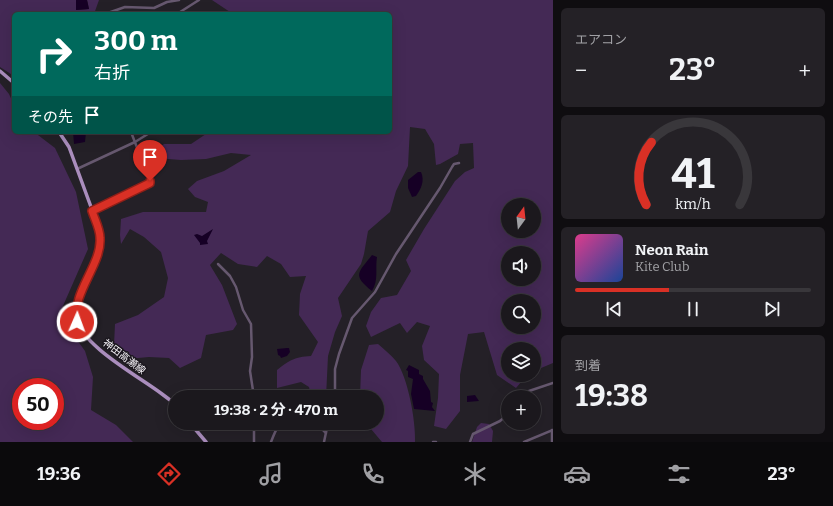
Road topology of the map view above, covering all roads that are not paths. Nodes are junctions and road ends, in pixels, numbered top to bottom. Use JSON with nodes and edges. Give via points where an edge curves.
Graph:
{"nodes":[{"id":1,"x":179,"y":0,"type":"edge"},
{"id":2,"x":194,"y":0,"type":"edge"},
{"id":3,"x":199,"y":0,"type":"edge"},
{"id":4,"x":194,"y":4,"type":"junction"},
{"id":5,"x":111,"y":12,"type":"edge"},
{"id":6,"x":180,"y":12,"type":"edge"},
{"id":7,"x":0,"y":71,"type":"edge"},
{"id":8,"x":12,"y":81,"type":"edge"},
{"id":9,"x":60,"y":134,"type":"edge"},
{"id":10,"x":132,"y":134,"type":"edge"},
{"id":11,"x":148,"y":134,"type":"edge"},
{"id":12,"x":135,"y":142,"type":"junction"},
{"id":13,"x":458,"y":163,"type":"dead end"},
{"id":14,"x":77,"y":169,"type":"junction"},
{"id":15,"x":92,"y":211,"type":"junction"},
{"id":16,"x":218,"y":264,"type":"dead end"},
{"id":17,"x":552,"y":384,"type":"edge"},
{"id":18,"x":253,"y":390,"type":"edge"},
{"id":19,"x":334,"y":390,"type":"edge"},
{"id":20,"x":532,"y":390,"type":"edge"},
{"id":21,"x":168,"y":399,"type":"edge"},
{"id":22,"x":501,"y":420,"type":"edge"},
{"id":23,"x":196,"y":430,"type":"edge"},
{"id":24,"x":254,"y":430,"type":"edge"},
{"id":25,"x":276,"y":430,"type":"edge"},
{"id":26,"x":323,"y":430,"type":"edge"},
{"id":27,"x":327,"y":430,"type":"edge"},
{"id":28,"x":552,"y":431,"type":"edge"},
{"id":29,"x":326,"y":433,"type":"junction"},
{"id":30,"x":206,"y":442,"type":"edge"},
{"id":31,"x":254,"y":442,"type":"edge"},
{"id":32,"x":271,"y":442,"type":"edge"},
{"id":33,"x":324,"y":442,"type":"edge"},
{"id":34,"x":433,"y":442,"type":"edge"},
{"id":35,"x":436,"y":442,"type":"edge"},
{"id":36,"x":470,"y":442,"type":"edge"},
{"id":37,"x":524,"y":442,"type":"edge"},
{"id":38,"x":552,"y":442,"type":"edge"}],
"edges":[{"from":1,"to":5,"type":"street","via":[[154,8],[125,7]]},
{"from":2,"to":4,"type":"street"},
{"from":3,"to":4,"type":"street"},
{"from":4,"to":6,"type":"street"},
{"from":7,"to":8,"type":"main road"},
{"from":9,"to":14,"type":"main road","name":"神田高瀬線","via":[[69,147]]},
{"from":10,"to":12,"type":"street"},
{"from":11,"to":12,"type":"street"},
{"from":12,"to":14,"type":"street"},
{"from":12,"to":15,"type":"street","via":[[150,183]]},
{"from":13,"to":19,"type":"street","via":[[454,164],[396,254],[371,299],[352,318],[335,370]]},
{"from":14,"to":15,"type":"main road","name":"神田高瀬線"},
{"from":15,"to":21,"type":"main road","name":"神田高瀬線","via":[[100,232],[100,243],[78,304],[76,316],[80,328],[91,342]]},
{"from":16,"to":18,"type":"street","via":[[230,276],[242,310],[251,324],[250,371]]},
{"from":17,"to":20,"type":"street"},
{"from":22,"to":36,"type":"street","via":[[473,434]]},
{"from":23,"to":30,"type":"main road"},
{"from":24,"to":31,"type":"street"},
{"from":25,"to":32,"type":"street"},
{"from":26,"to":29,"type":"street"},
{"from":27,"to":29,"type":"street"},
{"from":28,"to":37,"type":"street"},
{"from":28,"to":38,"type":"street"},
{"from":29,"to":33,"type":"street"},
{"from":34,"to":35,"type":"street"}]}
